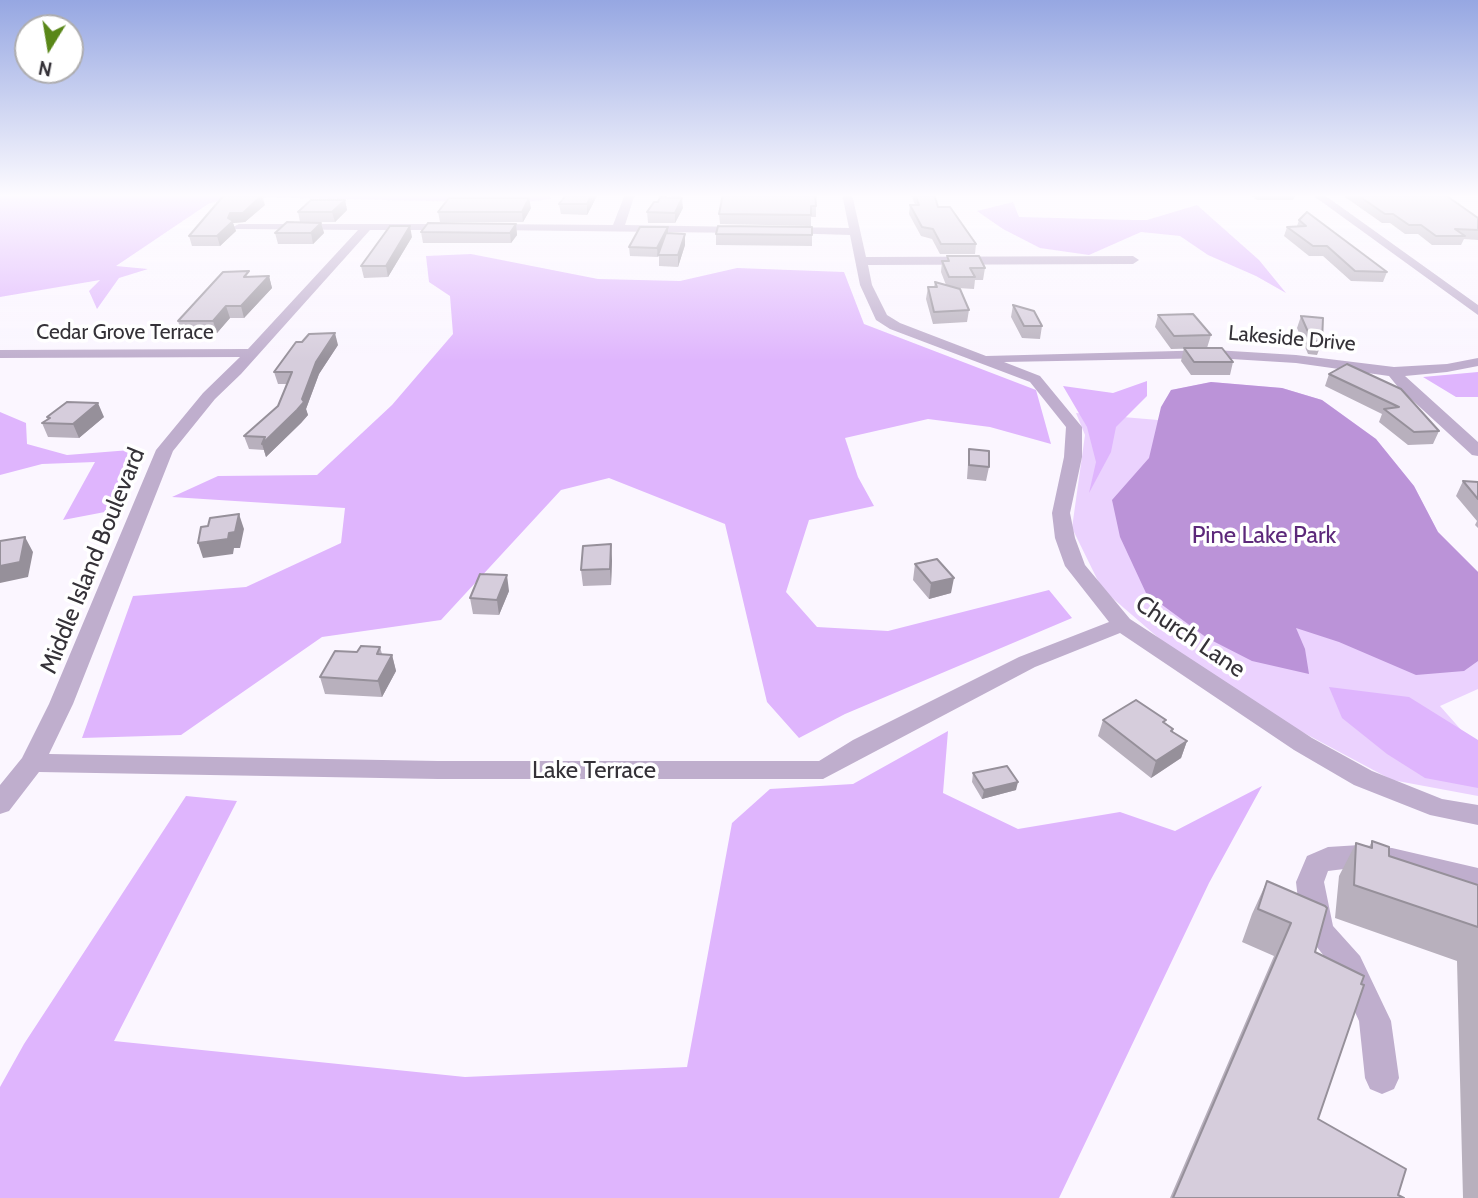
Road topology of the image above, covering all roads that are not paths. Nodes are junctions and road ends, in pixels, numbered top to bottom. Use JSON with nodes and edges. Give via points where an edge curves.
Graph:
{"nodes":[{"id":1,"x":346,"y":250,"type":"edge"},
{"id":2,"x":858,"y":250,"type":"edge"},
{"id":3,"x":1394,"y":250,"type":"edge"},
{"id":4,"x":1133,"y":260,"type":"dead end"},
{"id":5,"x":861,"y":261,"type":"junction"},
{"id":6,"x":1478,"y":310,"type":"edge"},
{"id":7,"x":0,"y":354,"type":"edge"},
{"id":8,"x":250,"y":354,"type":"junction"},
{"id":9,"x":986,"y":358,"type":"junction"},
{"id":10,"x":1478,"y":362,"type":"edge"},
{"id":11,"x":1394,"y":372,"type":"junction"},
{"id":12,"x":1478,"y":451,"type":"edge"},
{"id":13,"x":1122,"y":624,"type":"junction"},
{"id":14,"x":32,"y":763,"type":"junction"},
{"id":15,"x":0,"y":804,"type":"edge"},
{"id":16,"x":1478,"y":815,"type":"edge"},
{"id":17,"x":1478,"y":880,"type":"edge"},
{"id":18,"x":1382,"y":1079,"type":"dead end"}],
"edges":[{"from":1,"to":8,"type":"street","name":"Middle Island Boulevard"},
{"from":2,"to":5,"type":"street","name":"Church Lane"},
{"from":3,"to":6,"type":"street"},
{"from":4,"to":5,"type":"street"},
{"from":5,"to":9,"type":"street","name":"Church Lane","via":[[881,317]]},
{"from":7,"to":8,"type":"street","name":"Cedar Grove Terrace"},
{"from":8,"to":14,"type":"street","name":"Middle Island Boulevard","via":[[164,450],[61,704]]},
{"from":9,"to":11,"type":"street","name":"Lakeside Drive","via":[[1226,355]]},
{"from":9,"to":13,"type":"street","name":"Church Lane","via":[[1035,379],[1074,427],[1061,513],[1065,538],[1074,566]]},
{"from":10,"to":11,"type":"street","name":"Lakeside Drive"},
{"from":11,"to":12,"type":"street"},
{"from":13,"to":14,"type":"street","name":"Lake Terrace","via":[[1027,662],[862,746],[823,771]]},
{"from":13,"to":16,"type":"street","name":"Church Lane","via":[[1303,744],[1363,778],[1439,808]]},
{"from":14,"to":15,"type":"street","name":"Middle Island Boulevard"},
{"from":17,"to":18,"type":"street","via":[[1392,859],[1328,858],[1317,864],[1310,882],[1315,917],[1321,933],[1349,965],[1375,1021]]}]}
